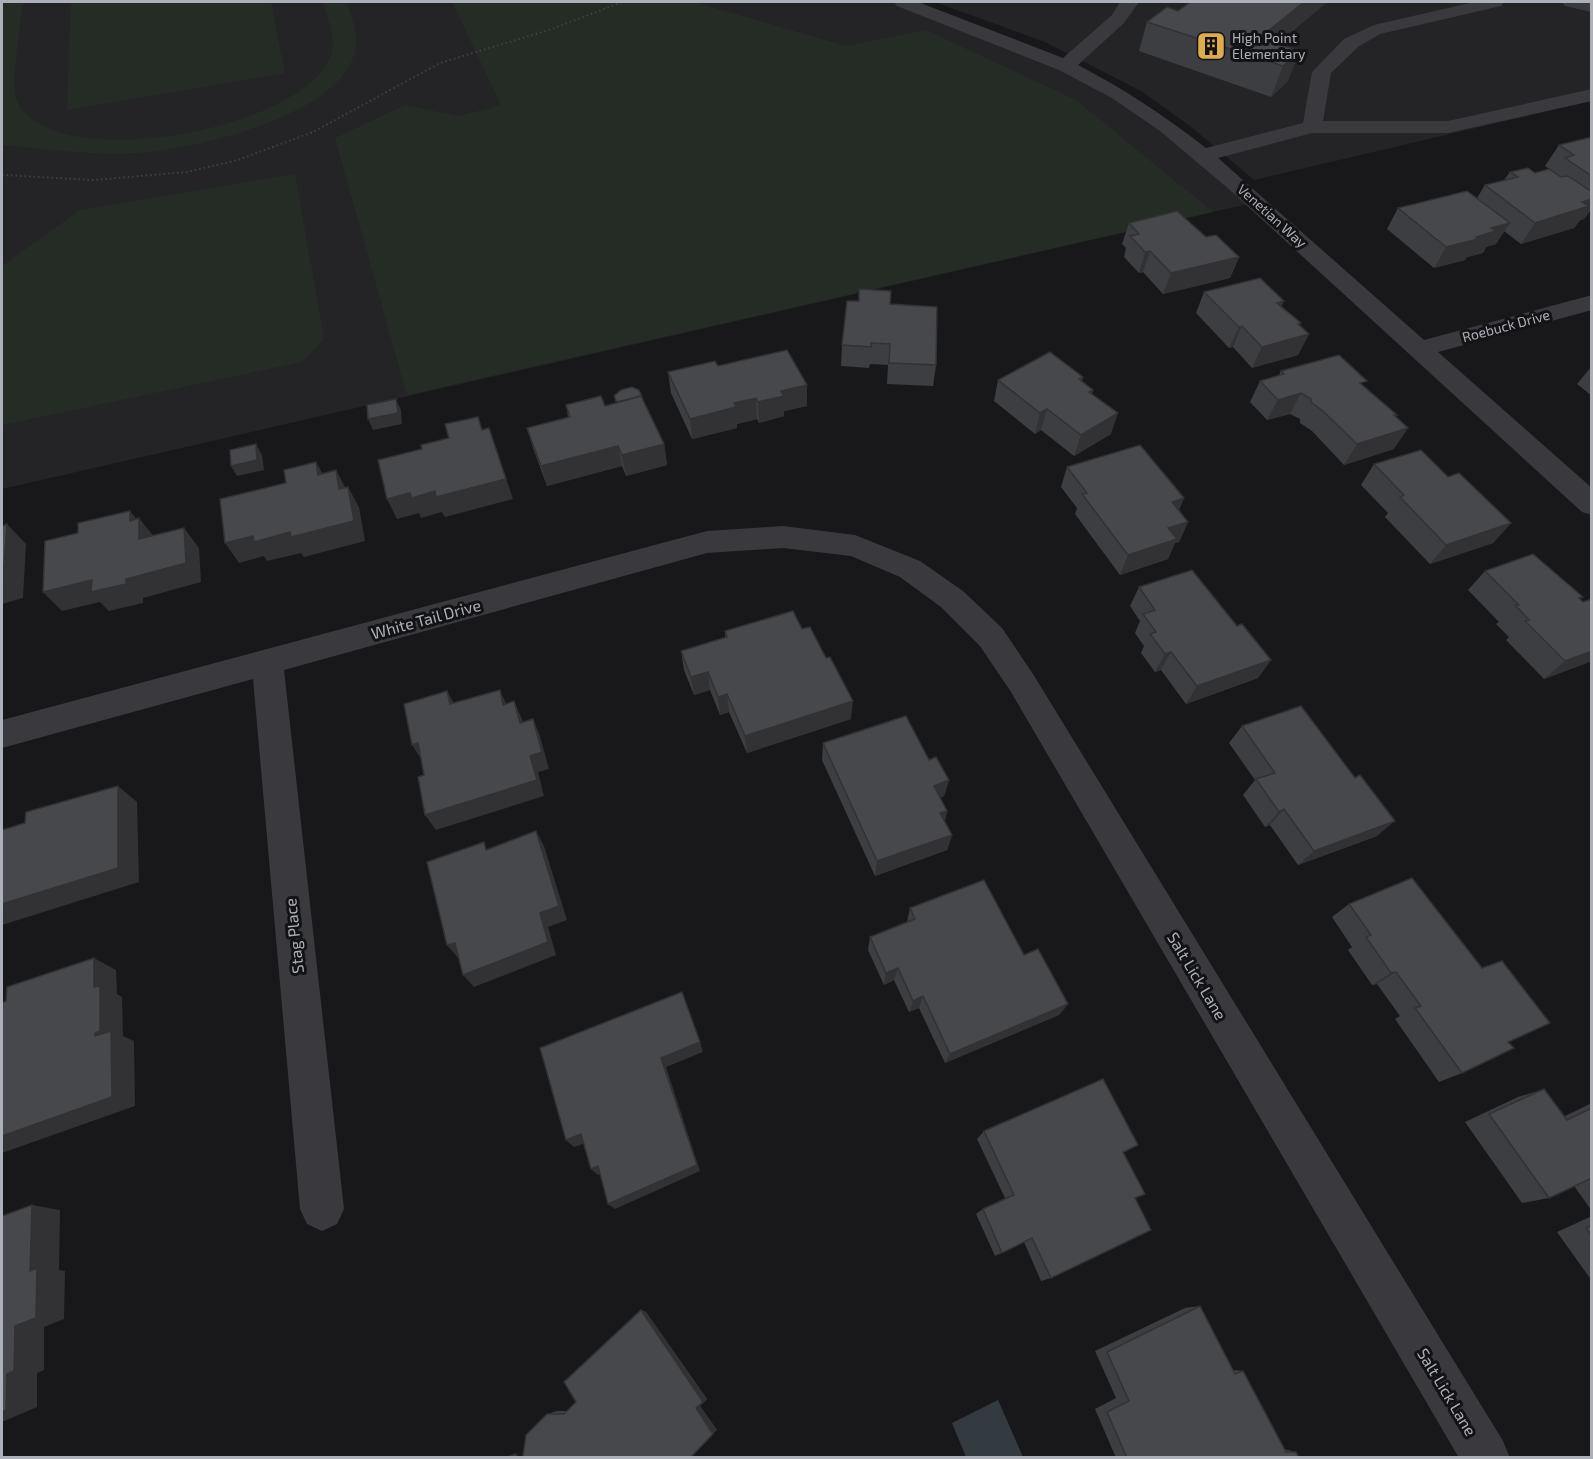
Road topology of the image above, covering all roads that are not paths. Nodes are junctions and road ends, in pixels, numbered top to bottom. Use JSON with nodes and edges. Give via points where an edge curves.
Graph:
{"nodes":[{"id":1,"x":903,"y":2,"type":"edge"},
{"id":2,"x":1129,"y":2,"type":"edge"},
{"id":3,"x":1495,"y":2,"type":"edge"},
{"id":4,"x":1571,"y":2,"type":"edge"},
{"id":5,"x":1592,"y":8,"type":"edge"},
{"id":6,"x":1066,"y":66,"type":"junction"},
{"id":7,"x":1592,"y":96,"type":"edge"},
{"id":8,"x":1312,"y":127,"type":"junction"},
{"id":9,"x":1204,"y":155,"type":"junction"},
{"id":10,"x":1592,"y":302,"type":"edge"},
{"id":11,"x":1419,"y":349,"type":"junction"},
{"id":12,"x":1592,"y":505,"type":"edge"},
{"id":13,"x":855,"y":546,"type":"joint"},
{"id":14,"x":267,"y":663,"type":"junction"},
{"id":15,"x":2,"y":734,"type":"edge"},
{"id":16,"x":322,"y":1209,"type":"dead end"},
{"id":17,"x":1486,"y":1458,"type":"edge"}],
"edges":[{"from":1,"to":6,"type":"street","name":"Venetian Way"},
{"from":2,"to":6,"type":"street","via":[[1118,19]]},
{"from":3,"to":8,"type":"street","via":[[1374,30],[1351,43],[1322,72]]},
{"from":4,"to":5,"type":"street"},
{"from":6,"to":9,"type":"street","name":"Venetian Way","via":[[1119,94]]},
{"from":7,"to":8,"type":"street","via":[[1448,127]]},
{"from":8,"to":9,"type":"street"},
{"from":9,"to":11,"type":"street","name":"Venetian Way"},
{"from":10,"to":11,"type":"street","name":"Roebuck Drive"},
{"from":11,"to":12,"type":"street","name":"Venetian Way"},
{"from":13,"to":14,"type":"street","name":"White Tail Drive","via":[[783,537],[707,542]]},
{"from":13,"to":17,"type":"street","name":"Salt Lick Lane","via":[[910,569],[952,599],[991,637]]},
{"from":14,"to":15,"type":"street","name":"White Tail Drive"},
{"from":14,"to":16,"type":"street","name":"Stag Place"}]}
